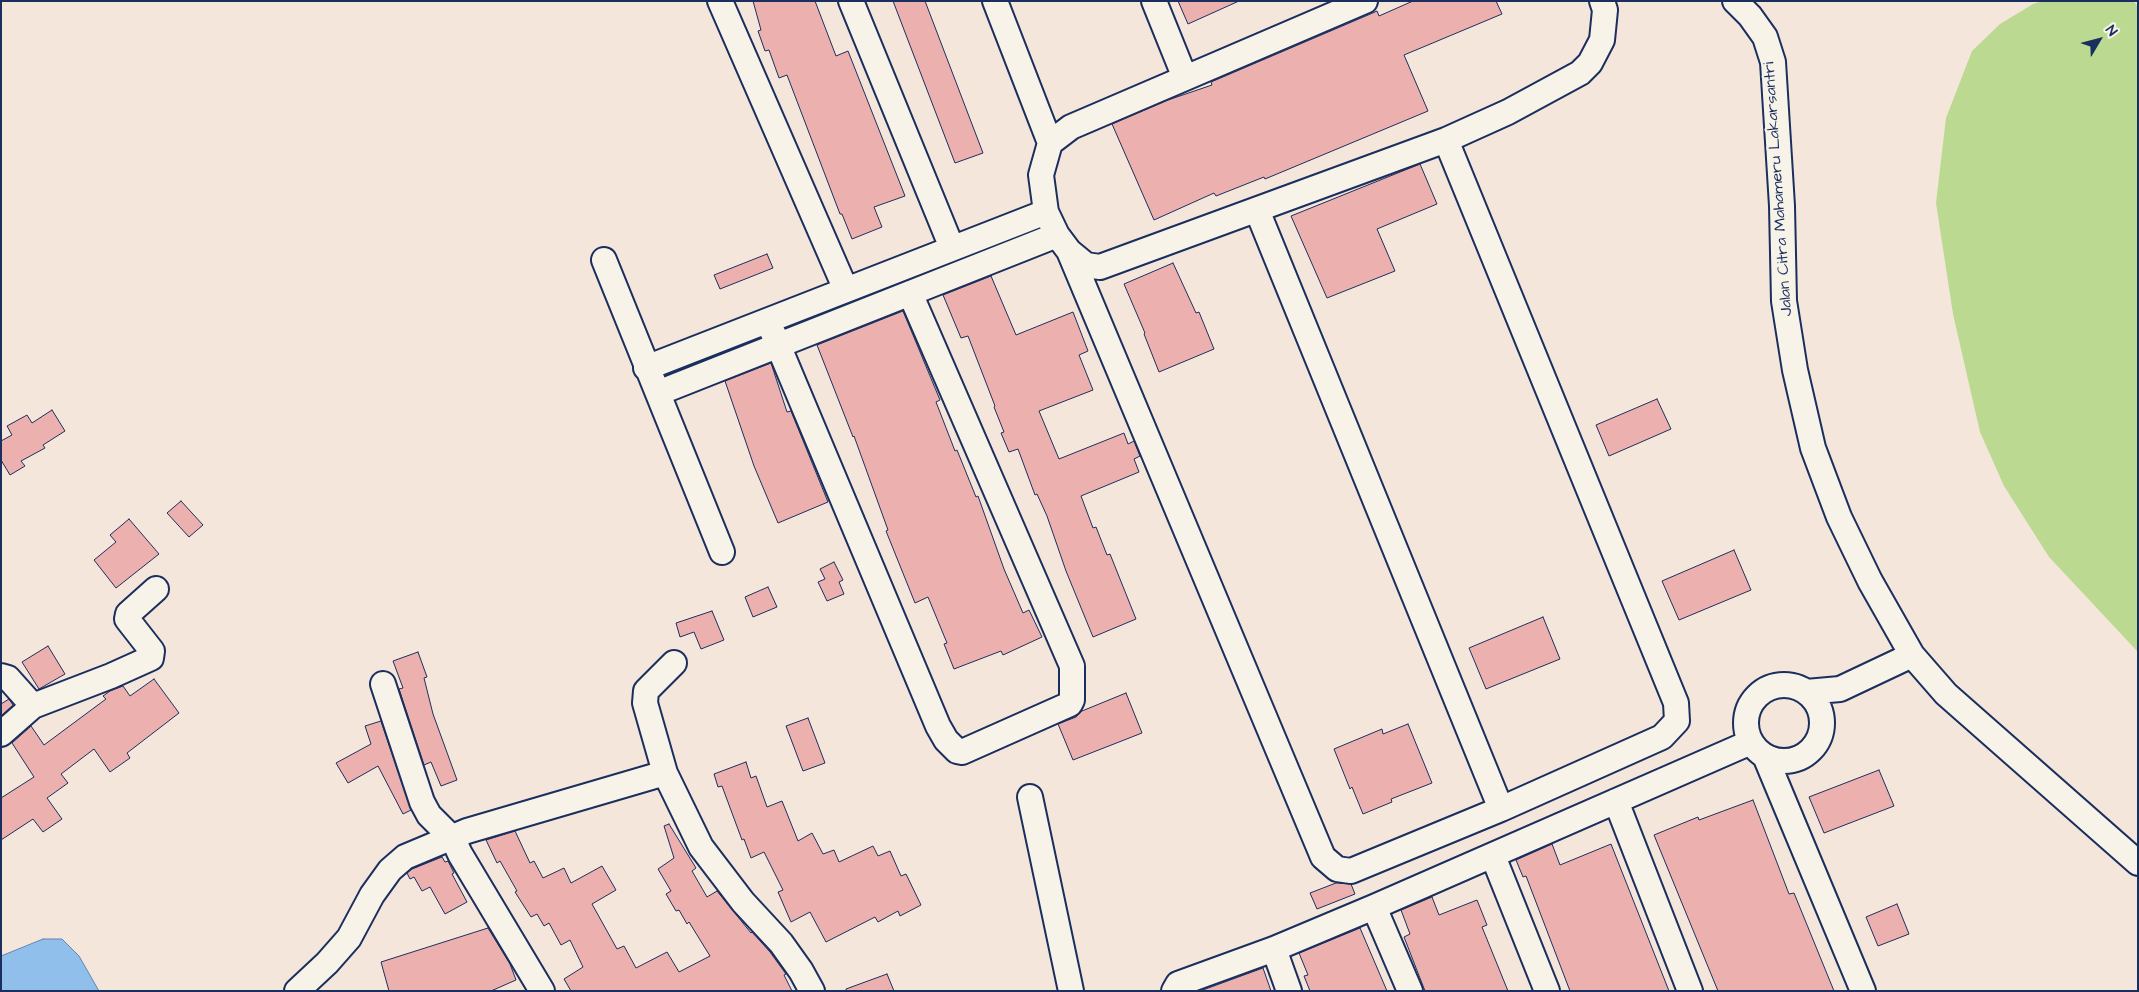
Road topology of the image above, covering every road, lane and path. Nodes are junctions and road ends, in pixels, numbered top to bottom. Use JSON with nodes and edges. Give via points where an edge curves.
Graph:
{"nodes":[{"id":1,"x":720,"y":1,"type":"edge"},
{"id":2,"x":851,"y":1,"type":"edge"},
{"id":3,"x":995,"y":1,"type":"edge"},
{"id":4,"x":1154,"y":1,"type":"edge"},
{"id":5,"x":1365,"y":1,"type":"edge"},
{"id":6,"x":1602,"y":1,"type":"edge"},
{"id":7,"x":1735,"y":1,"type":"edge"},
{"id":8,"x":1332,"y":8,"type":"edge"},
{"id":9,"x":1185,"y":78,"type":"junction"},
{"id":10,"x":1446,"y":140,"type":"junction"},
{"id":11,"x":1050,"y":143,"type":"junction"},
{"id":12,"x":1257,"y":210,"type":"junction"},
{"id":13,"x":1046,"y":212,"type":"junction"},
{"id":14,"x":1063,"y":243,"type":"junction"},
{"id":15,"x":952,"y":248,"type":"junction"},
{"id":16,"x":604,"y":260,"type":"dead end"},
{"id":17,"x":846,"y":290,"type":"junction"},
{"id":18,"x":910,"y":293,"type":"junction"},
{"id":19,"x":768,"y":320,"type":"junction"},
{"id":20,"x":779,"y":345,"type":"junction"},
{"id":21,"x":646,"y":368,"type":"junction"},
{"id":22,"x":658,"y":393,"type":"junction"},
{"id":23,"x":722,"y":552,"type":"dead end"},
{"id":24,"x":156,"y":590,"type":"dead end"},
{"id":25,"x":1912,"y":655,"type":"junction"},
{"id":26,"x":674,"y":663,"type":"dead end"},
{"id":27,"x":1,"y":676,"type":"edge"},
{"id":28,"x":383,"y":684,"type":"dead end"},
{"id":29,"x":1840,"y":689,"type":"junction"},
{"id":30,"x":1806,"y":692,"type":"junction"},
{"id":31,"x":33,"y":706,"type":"junction"},
{"id":32,"x":1820,"y":712,"type":"junction"},
{"id":33,"x":1,"y":734,"type":"edge"},
{"id":34,"x":1758,"y":749,"type":"junction"},
{"id":35,"x":665,"y":773,"type":"junction"},
{"id":36,"x":1030,"y":797,"type":"dead end"},
{"id":37,"x":1616,"y":801,"type":"junction"},
{"id":38,"x":1501,"y":809,"type":"junction"},
{"id":39,"x":453,"y":839,"type":"junction"},
{"id":40,"x":1493,"y":856,"type":"junction"},
{"id":41,"x":2138,"y":864,"type":"edge"},
{"id":42,"x":1374,"y":907,"type":"junction"},
{"id":43,"x":1274,"y":949,"type":"junction"},
{"id":44,"x":297,"y":991,"type":"edge"},
{"id":45,"x":542,"y":991,"type":"edge"},
{"id":46,"x":812,"y":991,"type":"edge"},
{"id":47,"x":1071,"y":991,"type":"edge"},
{"id":48,"x":1174,"y":991,"type":"edge"},
{"id":49,"x":1289,"y":991,"type":"edge"},
{"id":50,"x":1410,"y":991,"type":"edge"},
{"id":51,"x":1547,"y":991,"type":"edge"},
{"id":52,"x":1690,"y":991,"type":"edge"},
{"id":53,"x":1863,"y":991,"type":"edge"}],
"edges":[{"from":1,"to":17,"type":"street"},
{"from":2,"to":15,"type":"street"},
{"from":3,"to":11,"type":"street"},
{"from":4,"to":9,"type":"street"},
{"from":5,"to":8,"type":"street"},
{"from":6,"to":10,"type":"street","via":[[1605,10],[1602,40],[1590,63],[1580,73]]},
{"from":7,"to":25,"type":"street","name":"Jalan Citra Mahameru Lakarsantri","via":[[1764,37],[1773,62],[1784,301],[1795,370],[1813,448],[1839,517]]},
{"from":8,"to":9,"type":"street"},
{"from":9,"to":11,"type":"street","via":[[1071,127]]},
{"from":10,"to":12,"type":"street"},
{"from":10,"to":38,"type":"street","via":[[1676,703],[1677,721],[1662,737]]},
{"from":11,"to":13,"type":"street","via":[[1041,174]]},
{"from":12,"to":14,"type":"street","via":[[1100,267],[1086,265]]},
{"from":12,"to":38,"type":"street"},
{"from":13,"to":14,"type":"street"},
{"from":13,"to":15,"type":"street"},
{"from":14,"to":18,"type":"street"},
{"from":14,"to":38,"type":"street","via":[[1323,857],[1337,869],[1351,871]]},
{"from":15,"to":17,"type":"street"},
{"from":16,"to":21,"type":"street"},
{"from":17,"to":19,"type":"street"},
{"from":18,"to":20,"type":"street"},
{"from":18,"to":20,"type":"street","via":[[1072,666],[1070,704],[962,752],[946,740],[938,726]]},
{"from":19,"to":20,"type":"street"},
{"from":19,"to":21,"type":"street"},
{"from":20,"to":22,"type":"street"},
{"from":21,"to":22,"type":"street"},
{"from":22,"to":23,"type":"street"},
{"from":24,"to":31,"type":"street","via":[[128,614],[127,619],[152,651],[151,658]]},
{"from":25,"to":29,"type":"street"},
{"from":25,"to":41,"type":"street","name":"Jalan Citra Mahameru Lakarsantri","via":[[1946,694]]},
{"from":26,"to":35,"type":"street","via":[[646,691],[645,703]]},
{"from":27,"to":31,"type":"street","via":[[8,678]]},
{"from":28,"to":39,"type":"street","via":[[422,802],[429,815]]},
{"from":29,"to":30,"type":"street"},
{"from":29,"to":32,"type":"street"},
{"from":30,"to":32,"type":"street"},
{"from":30,"to":34,"type":"street","via":[[1795,686],[1772,686],[1752,701],[1745,724]]},
{"from":31,"to":33,"type":"street"},
{"from":32,"to":34,"type":"street","via":[[1819,738],[1802,757],[1790,761],[1777,760]]},
{"from":34,"to":37,"type":"street"},
{"from":34,"to":53,"type":"street"},
{"from":35,"to":39,"type":"street","via":[[467,831]]},
{"from":35,"to":46,"type":"street","via":[[701,847],[742,902],[801,971]]},
{"from":36,"to":47,"type":"street"},
{"from":37,"to":40,"type":"street"},
{"from":37,"to":52,"type":"street"},
{"from":39,"to":44,"type":"street","via":[[397,862],[372,895],[349,938],[327,964]]},
{"from":39,"to":45,"type":"street"},
{"from":40,"to":42,"type":"street"},
{"from":40,"to":51,"type":"street"},
{"from":42,"to":43,"type":"street"},
{"from":42,"to":50,"type":"street"},
{"from":43,"to":48,"type":"street","via":[[1178,984]]},
{"from":43,"to":49,"type":"street"}]}
